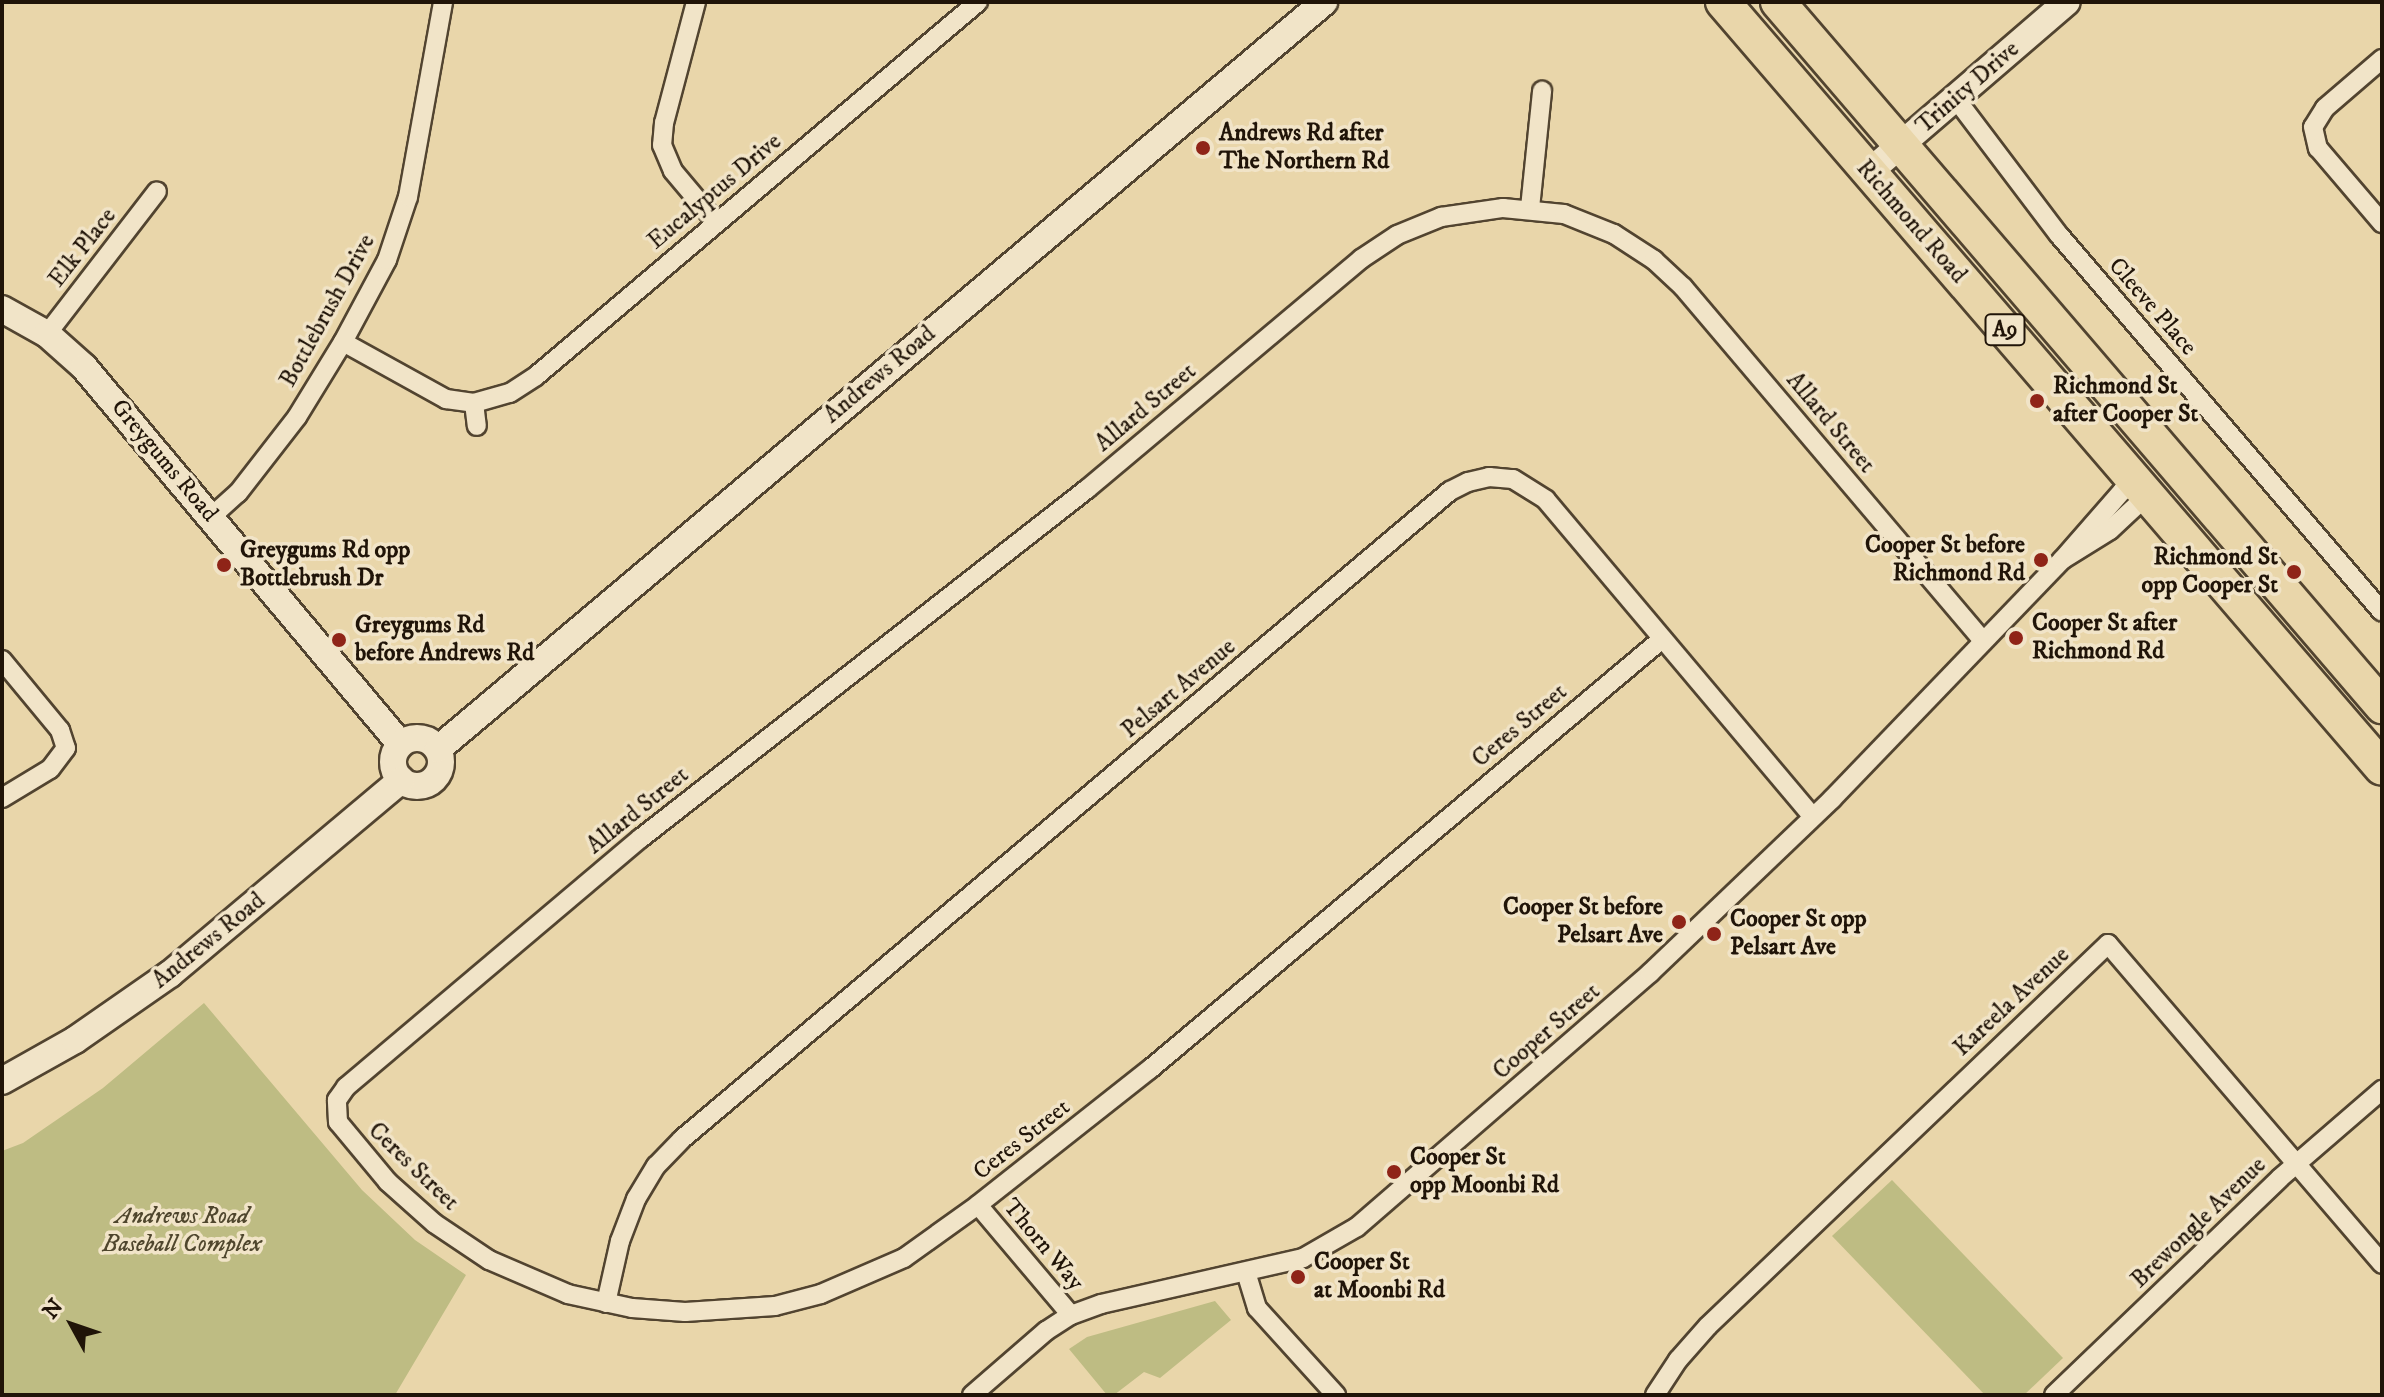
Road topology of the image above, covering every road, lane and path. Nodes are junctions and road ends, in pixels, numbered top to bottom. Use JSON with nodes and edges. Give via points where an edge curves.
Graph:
{"nodes":[{"id":1,"x":443,"y":2,"type":"edge"},
{"id":2,"x":696,"y":2,"type":"edge"},
{"id":3,"x":978,"y":2,"type":"edge"},
{"id":4,"x":1324,"y":2,"type":"edge"},
{"id":5,"x":1723,"y":2,"type":"edge"},
{"id":6,"x":1778,"y":2,"type":"edge"},
{"id":7,"x":2067,"y":2,"type":"edge"},
{"id":8,"x":2382,"y":59,"type":"edge"},
{"id":9,"x":1542,"y":91,"type":"dead end"},
{"id":10,"x":1956,"y":99,"type":"junction"},
{"id":11,"x":1901,"y":145,"type":"junction"},
{"id":12,"x":1868,"y":173,"type":"junction"},
{"id":13,"x":157,"y":191,"type":"dead end"},
{"id":14,"x":1530,"y":208,"type":"junction"},
{"id":15,"x":716,"y":222,"type":"junction"},
{"id":16,"x":2382,"y":223,"type":"edge"},
{"id":17,"x":2,"y":309,"type":"edge"},
{"id":18,"x":47,"y":334,"type":"junction"},
{"id":19,"x":343,"y":342,"type":"junction"},
{"id":20,"x":2115,"y":394,"type":"junction"},
{"id":21,"x":474,"y":403,"type":"junction"},
{"id":22,"x":477,"y":426,"type":"dead end"},
{"id":23,"x":2142,"y":487,"type":"junction"},
{"id":24,"x":211,"y":517,"type":"junction"},
{"id":25,"x":2247,"y":548,"type":"junction"},
{"id":26,"x":2382,"y":612,"type":"edge"},
{"id":27,"x":1662,"y":639,"type":"junction"},
{"id":28,"x":1982,"y":640,"type":"junction"},
{"id":29,"x":2,"y":660,"type":"edge"},
{"id":30,"x":2382,"y":706,"type":"edge"},
{"id":31,"x":400,"y":744,"type":"junction"},
{"id":32,"x":438,"y":749,"type":"junction"},
{"id":33,"x":2382,"y":768,"type":"edge"},
{"id":34,"x":401,"y":780,"type":"junction"},
{"id":35,"x":2,"y":798,"type":"edge"},
{"id":36,"x":1813,"y":817,"type":"junction"},
{"id":37,"x":2,"y":1081,"type":"edge"},
{"id":38,"x":2382,"y":1090,"type":"edge"},
{"id":39,"x":336,"y":1115,"type":"joint"},
{"id":40,"x":2296,"y":1164,"type":"junction"},
{"id":41,"x":978,"y":1205,"type":"junction"},
{"id":42,"x":2382,"y":1264,"type":"edge"},
{"id":43,"x":1246,"y":1272,"type":"junction"},
{"id":44,"x":606,"y":1303,"type":"junction"},
{"id":45,"x":1071,"y":1315,"type":"junction"},
{"id":46,"x":972,"y":1395,"type":"edge"},
{"id":47,"x":1336,"y":1395,"type":"edge"},
{"id":48,"x":1655,"y":1395,"type":"edge"},
{"id":49,"x":2054,"y":1395,"type":"edge"}],
"edges":[{"from":1,"to":19,"type":"street","name":"Bottlebrush Drive","via":[[403,216],[378,278]]},
{"from":2,"to":15,"type":"street","via":[[662,145],[673,171]]},
{"from":3,"to":15,"type":"street","name":"Eucalyptus Drive"},
{"from":4,"to":32,"type":"main road","name":"Andrews Road"},
{"from":5,"to":12,"type":"highway","name":"Richmond Road","number":"A9"},
{"from":6,"to":11,"type":"highway","name":"Richmond Road","number":"A9"},
{"from":7,"to":10,"type":"main road","name":"Trinity Drive"},
{"from":8,"to":16,"type":"street","via":[[2325,108],[2313,127],[2318,148]]},
{"from":9,"to":14,"type":"street"},
{"from":10,"to":11,"type":"main road","name":"Trinity Drive"},
{"from":10,"to":26,"type":"street","name":"Cleeve Place","via":[[2068,246]]},
{"from":11,"to":12,"type":"main road","name":"Trinity Drive"},
{"from":11,"to":20,"type":"highway","name":"Richmond Road","number":"A9"},
{"from":12,"to":23,"type":"highway","name":"Richmond Road","number":"A9"},
{"from":13,"to":18,"type":"street","name":"Elk Place"},
{"from":14,"to":28,"type":"street","name":"Allard Street","via":[[1606,230],[1668,271]]},
{"from":14,"to":39,"type":"street","name":"Allard Street","via":[[1441,217],[1397,235],[1361,259],[1087,489],[641,838],[346,1087],[337,1100]]},
{"from":15,"to":21,"type":"street","name":"Eucalyptus Drive","via":[[536,376],[497,399]]},
{"from":17,"to":18,"type":"main road","name":"Greygums Road"},
{"from":18,"to":24,"type":"main road","name":"Greygums Road","via":[[84,367]]},
{"from":19,"to":21,"type":"street","via":[[433,394]]},
{"from":19,"to":24,"type":"street","name":"Bottlebrush Drive","via":[[288,428],[238,493]]},
{"from":20,"to":23,"type":"highway","via":[[2145,456]]},
{"from":20,"to":25,"type":"highway","name":"Richmond Road","number":"A9"},
{"from":21,"to":22,"type":"street"},
{"from":23,"to":25,"type":"highway","via":[[2168,490]]},
{"from":23,"to":28,"type":"street","name":"Cooper Street","via":[[2123,490]]},
{"from":23,"to":33,"type":"highway","name":"Richmond Road","number":"A9"},
{"from":24,"to":31,"type":"main road","name":"Greygums Road"},
{"from":25,"to":30,"type":"highway","name":"Richmond Road","number":"A9"},
{"from":27,"to":36,"type":"street","name":"Pelsart Avenue"},
{"from":27,"to":41,"type":"street","name":"Ceres Street","via":[[1150,1069]]},
{"from":27,"to":44,"type":"street","name":"Pelsart Avenue","via":[[1536,491],[1497,477],[1459,485],[682,1139],[656,1166],[636,1199]]},
{"from":28,"to":36,"type":"street","name":"Cooper Street"},
{"from":29,"to":35,"type":"street","via":[[74,750]]},
{"from":31,"to":32,"type":"main road","via":[[420,738]]},
{"from":31,"to":34,"type":"main road","via":[[393,759]]},
{"from":32,"to":34,"type":"main road","via":[[442,764],[430,783],[415,786]]},
{"from":34,"to":37,"type":"main road","name":"Andrews Road","via":[[160,982],[75,1040]]},
{"from":36,"to":43,"type":"street","name":"Cooper Street","via":[[1566,1049],[1357,1227],[1311,1255]]},
{"from":38,"to":40,"type":"street","name":"Brewongle Avenue"},
{"from":39,"to":44,"type":"street","name":"Ceres Street","via":[[341,1128],[388,1182],[451,1237],[533,1281]]},
{"from":40,"to":42,"type":"street","name":"Kareela Avenue"},
{"from":40,"to":48,"type":"street","name":"Kareela Avenue","via":[[2108,944],[1708,1326]]},
{"from":40,"to":49,"type":"street","name":"Brewongle Avenue"},
{"from":41,"to":44,"type":"street","name":"Ceres Street","via":[[904,1258],[793,1302],[685,1312]]},
{"from":41,"to":45,"type":"street","name":"Thorn Way"},
{"from":43,"to":45,"type":"street","name":"Cooper Street"},
{"from":43,"to":47,"type":"street","via":[[1257,1308]]},
{"from":45,"to":46,"type":"street","name":"Cooper Street"}]}
